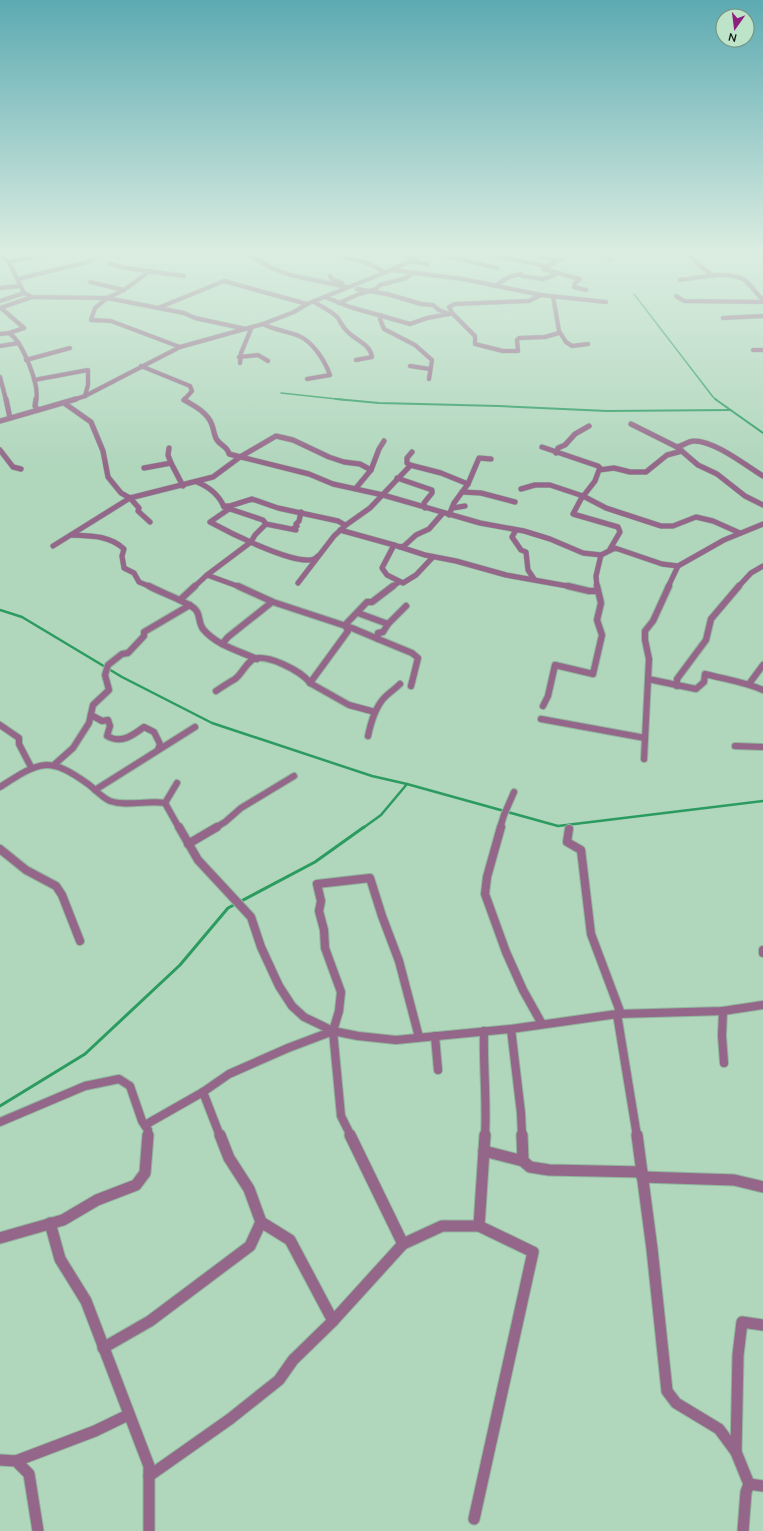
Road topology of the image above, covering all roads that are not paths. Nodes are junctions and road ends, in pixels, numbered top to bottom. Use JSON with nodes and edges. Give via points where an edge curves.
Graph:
{"nodes":[{"id":1,"x":21,"y":324,"type":"edge"},
{"id":2,"x":120,"y":324,"type":"edge"},
{"id":3,"x":228,"y":324,"type":"edge"},
{"id":4,"x":262,"y":324,"type":"edge"},
{"id":5,"x":263,"y":324,"type":"edge"},
{"id":6,"x":341,"y":324,"type":"edge"},
{"id":7,"x":382,"y":324,"type":"edge"},
{"id":8,"x":463,"y":324,"type":"edge"},
{"id":9,"x":558,"y":324,"type":"edge"},
{"id":10,"x":248,"y":329,"type":"junction"},
{"id":11,"x":9,"y":332,"type":"junction"},
{"id":12,"x":559,"y":333,"type":"junction"},
{"id":13,"x":0,"y":334,"type":"edge"},
{"id":14,"x":19,"y":343,"type":"junction"},
{"id":15,"x":588,"y":344,"type":"dead end"},
{"id":16,"x":0,"y":346,"type":"edge"},
{"id":17,"x":180,"y":347,"type":"junction"},
{"id":18,"x":70,"y":348,"type":"dead end"},
{"id":19,"x":753,"y":350,"type":"dead end"},
{"id":20,"x":763,"y":350,"type":"edge"},
{"id":21,"x":239,"y":357,"type":"junction"},
{"id":22,"x":26,"y":360,"type":"junction"},
{"id":23,"x":356,"y":360,"type":"dead end"},
{"id":24,"x":268,"y":361,"type":"dead end"},
{"id":25,"x":240,"y":364,"type":"dead end"},
{"id":26,"x":140,"y":366,"type":"junction"},
{"id":27,"x":410,"y":366,"type":"dead end"},
{"id":28,"x":430,"y":369,"type":"junction"},
{"id":29,"x":0,"y":377,"type":"edge"},
{"id":30,"x":429,"y":379,"type":"dead end"},
{"id":31,"x":34,"y":380,"type":"junction"},
{"id":32,"x":307,"y":380,"type":"dead end"},
{"id":33,"x":85,"y":396,"type":"junction"},
{"id":34,"x":64,"y":403,"type":"junction"},
{"id":35,"x":38,"y":410,"type":"junction"},
{"id":36,"x":10,"y":418,"type":"junction"},
{"id":37,"x":0,"y":421,"type":"edge"},
{"id":38,"x":631,"y":424,"type":"dead end"},
{"id":39,"x":589,"y":426,"type":"dead end"},
{"id":40,"x":384,"y":441,"type":"dead end"},
{"id":41,"x":542,"y":447,"type":"dead end"},
{"id":42,"x":677,"y":447,"type":"junction"},
{"id":43,"x":169,"y":448,"type":"dead end"},
{"id":44,"x":0,"y":450,"type":"edge"},
{"id":45,"x":682,"y":451,"type":"junction"},
{"id":46,"x":412,"y":452,"type":"dead end"},
{"id":47,"x":556,"y":453,"type":"junction"},
{"id":48,"x":240,"y":458,"type":"junction"},
{"id":49,"x":491,"y":458,"type":"dead end"},
{"id":50,"x":170,"y":463,"type":"junction"},
{"id":51,"x":410,"y":465,"type":"junction"},
{"id":52,"x":144,"y":468,"type":"dead end"},
{"id":53,"x":21,"y":469,"type":"dead end"},
{"id":54,"x":371,"y":470,"type":"junction"},
{"id":55,"x":600,"y":470,"type":"junction"},
{"id":56,"x":763,"y":476,"type":"edge"},
{"id":57,"x":397,"y":478,"type":"junction"},
{"id":58,"x":197,"y":482,"type":"junction"},
{"id":59,"x":468,"y":484,"type":"junction"},
{"id":60,"x":183,"y":486,"type":"junction"},
{"id":61,"x":356,"y":488,"type":"junction"},
{"id":62,"x":521,"y":489,"type":"dead end"},
{"id":63,"x":462,"y":492,"type":"junction"},
{"id":64,"x":383,"y":495,"type":"junction"},
{"id":65,"x":583,"y":496,"type":"junction"},
{"id":66,"x":130,"y":498,"type":"junction"},
{"id":67,"x":458,"y":499,"type":"junction"},
{"id":68,"x":515,"y":502,"type":"dead end"},
{"id":69,"x":763,"y":504,"type":"edge"},
{"id":70,"x":226,"y":508,"type":"junction"},
{"id":71,"x":425,"y":508,"type":"junction"},
{"id":72,"x":453,"y":508,"type":"junction"},
{"id":73,"x":301,"y":512,"type":"junction"},
{"id":74,"x":446,"y":514,"type":"junction"},
{"id":75,"x":150,"y":522,"type":"dead end"},
{"id":76,"x":266,"y":524,"type":"junction"},
{"id":77,"x":763,"y":524,"type":"edge"},
{"id":78,"x":345,"y":525,"type":"junction"},
{"id":79,"x":340,"y":530,"type":"junction"},
{"id":80,"x":516,"y":530,"type":"junction"},
{"id":81,"x":740,"y":533,"type":"junction"},
{"id":82,"x":71,"y":535,"type":"junction"},
{"id":83,"x":251,"y":542,"type":"junction"},
{"id":84,"x":53,"y":546,"type":"dead end"},
{"id":85,"x":397,"y":546,"type":"junction"},
{"id":86,"x":610,"y":549,"type":"junction"},
{"id":87,"x":601,"y":555,"type":"junction"},
{"id":88,"x":319,"y":556,"type":"junction"},
{"id":89,"x":433,"y":557,"type":"junction"},
{"id":90,"x":678,"y":566,"type":"junction"},
{"id":91,"x":763,"y":566,"type":"edge"},
{"id":92,"x":207,"y":575,"type":"junction"},
{"id":93,"x":534,"y":579,"type":"junction"},
{"id":94,"x":399,"y":582,"type":"junction"},
{"id":95,"x":298,"y":583,"type":"dead end"},
{"id":96,"x":597,"y":591,"type":"junction"},
{"id":97,"x":180,"y":600,"type":"junction"},
{"id":98,"x":272,"y":602,"type":"junction"},
{"id":99,"x":190,"y":606,"type":"junction"},
{"id":100,"x":406,"y":606,"type":"dead end"},
{"id":101,"x":358,"y":613,"type":"junction"},
{"id":102,"x":388,"y":624,"type":"junction"},
{"id":103,"x":345,"y":625,"type":"junction"},
{"id":104,"x":378,"y":639,"type":"junction"},
{"id":105,"x":222,"y":644,"type":"junction"},
{"id":106,"x":257,"y":659,"type":"junction"},
{"id":107,"x":763,"y":665,"type":"edge"},
{"id":108,"x":648,"y":679,"type":"junction"},
{"id":109,"x":310,"y":683,"type":"junction"},
{"id":110,"x":400,"y":684,"type":"dead end"},
{"id":111,"x":749,"y":684,"type":"junction"},
{"id":112,"x":411,"y":686,"type":"dead end"},
{"id":113,"x":677,"y":686,"type":"junction"},
{"id":114,"x":763,"y":690,"type":"edge"},
{"id":115,"x":216,"y":691,"type":"dead end"},
{"id":116,"x":543,"y":706,"type":"dead end"},
{"id":117,"x":375,"y":712,"type":"junction"},
{"id":118,"x":91,"y":715,"type":"junction"},
{"id":119,"x":541,"y":719,"type":"dead end"},
{"id":120,"x":0,"y":725,"type":"edge"},
{"id":121,"x":195,"y":727,"type":"dead end"},
{"id":122,"x":368,"y":736,"type":"dead end"},
{"id":123,"x":645,"y":738,"type":"junction"},
{"id":124,"x":735,"y":746,"type":"dead end"},
{"id":125,"x":763,"y":747,"type":"edge"},
{"id":126,"x":158,"y":750,"type":"junction"},
{"id":127,"x":644,"y":759,"type":"dead end"},
{"id":128,"x":55,"y":764,"type":"junction"},
{"id":129,"x":31,"y":767,"type":"junction"},
{"id":130,"x":294,"y":776,"type":"dead end"},
{"id":131,"x":177,"y":783,"type":"dead end"},
{"id":132,"x":0,"y":787,"type":"edge"},
{"id":133,"x":95,"y":790,"type":"junction"},
{"id":134,"x":514,"y":792,"type":"dead end"},
{"id":135,"x":165,"y":804,"type":"junction"},
{"id":136,"x":569,"y":829,"type":"dead end"},
{"id":137,"x":188,"y":844,"type":"junction"},
{"id":138,"x":0,"y":849,"type":"edge"},
{"id":139,"x":80,"y":941,"type":"dead end"},
{"id":140,"x":763,"y":950,"type":"edge"},
{"id":141,"x":763,"y":953,"type":"edge"},
{"id":142,"x":763,"y":1005,"type":"edge"},
{"id":143,"x":723,"y":1011,"type":"junction"},
{"id":144,"x":619,"y":1014,"type":"junction"},
{"id":145,"x":542,"y":1024,"type":"junction"},
{"id":146,"x":511,"y":1029,"type":"junction"},
{"id":147,"x":333,"y":1031,"type":"junction"},
{"id":148,"x":484,"y":1031,"type":"junction"},
{"id":149,"x":435,"y":1036,"type":"junction"},
{"id":150,"x":419,"y":1037,"type":"junction"},
{"id":151,"x":724,"y":1063,"type":"dead end"},
{"id":152,"x":438,"y":1070,"type":"dead end"},
{"id":153,"x":203,"y":1092,"type":"junction"},
{"id":154,"x":0,"y":1122,"type":"edge"},
{"id":155,"x":145,"y":1125,"type":"junction"},
{"id":156,"x":484,"y":1151,"type":"junction"},
{"id":157,"x":523,"y":1161,"type":"junction"},
{"id":158,"x":642,"y":1174,"type":"junction"},
{"id":159,"x":763,"y":1187,"type":"edge"},
{"id":160,"x":261,"y":1222,"type":"junction"},
{"id":161,"x":50,"y":1223,"type":"junction"},
{"id":162,"x":479,"y":1226,"type":"junction"},
{"id":163,"x":0,"y":1238,"type":"edge"},
{"id":164,"x":403,"y":1244,"type":"junction"},
{"id":165,"x":333,"y":1321,"type":"junction"},
{"id":166,"x":763,"y":1325,"type":"edge"},
{"id":167,"x":103,"y":1348,"type":"junction"},
{"id":168,"x":128,"y":1415,"type":"junction"},
{"id":169,"x":736,"y":1452,"type":"junction"},
{"id":170,"x":0,"y":1460,"type":"edge"},
{"id":171,"x":16,"y":1461,"type":"junction"},
{"id":172,"x":149,"y":1476,"type":"junction"},
{"id":173,"x":749,"y":1484,"type":"junction"},
{"id":174,"x":763,"y":1486,"type":"edge"},
{"id":175,"x":474,"y":1519,"type":"dead end"},
{"id":176,"x":38,"y":1531,"type":"edge"},
{"id":177,"x":149,"y":1531,"type":"edge"},
{"id":178,"x":742,"y":1531,"type":"edge"}],
"edges":[{"from":1,"to":11,"type":"street","via":[[24,328]]},
{"from":2,"to":17,"type":"street"},
{"from":3,"to":10,"type":"street"},
{"from":4,"to":10,"type":"street"},
{"from":5,"to":32,"type":"street","via":[[302,337],[319,353],[330,375]]},
{"from":6,"to":23,"type":"street","via":[[372,351],[372,357]]},
{"from":7,"to":28,"type":"street","via":[[384,329],[415,345],[431,358]]},
{"from":8,"to":12,"type":"street","via":[[475,336],[475,344],[513,353],[518,351],[519,338],[545,337]]},
{"from":9,"to":12,"type":"street"},
{"from":10,"to":17,"type":"street"},
{"from":10,"to":21,"type":"street","via":[[250,333]]},
{"from":11,"to":13,"type":"street"},
{"from":11,"to":14,"type":"street"},
{"from":12,"to":15,"type":"street","via":[[572,346]]},
{"from":14,"to":16,"type":"street"},
{"from":14,"to":22,"type":"street"},
{"from":17,"to":26,"type":"street"},
{"from":18,"to":22,"type":"street"},
{"from":19,"to":20,"type":"street"},
{"from":21,"to":24,"type":"street","via":[[259,354]]},
{"from":21,"to":25,"type":"street"},
{"from":22,"to":31,"type":"street"},
{"from":26,"to":33,"type":"street"},
{"from":26,"to":48,"type":"street","via":[[190,386],[192,391],[184,400],[209,418],[217,441],[228,449],[229,454]]},
{"from":27,"to":28,"type":"street"},
{"from":28,"to":30,"type":"street"},
{"from":29,"to":36,"type":"street","via":[[9,403]]},
{"from":31,"to":33,"type":"street","via":[[88,370]]},
{"from":31,"to":35,"type":"street","via":[[37,397],[34,406]]},
{"from":33,"to":34,"type":"street"},
{"from":34,"to":35,"type":"street"},
{"from":34,"to":66,"type":"street","via":[[91,422],[103,451],[108,477],[121,494]]},
{"from":35,"to":36,"type":"street"},
{"from":36,"to":37,"type":"street"},
{"from":38,"to":42,"type":"street"},
{"from":39,"to":47,"type":"street","via":[[575,434],[567,445],[558,448]]},
{"from":40,"to":54,"type":"street"},
{"from":41,"to":47,"type":"street"},
{"from":42,"to":45,"type":"street"},
{"from":42,"to":56,"type":"street","via":[[692,441],[700,442]]},
{"from":43,"to":50,"type":"street"},
{"from":44,"to":53,"type":"street","via":[[13,467]]},
{"from":45,"to":55,"type":"street","via":[[667,455],[646,472],[614,468]]},
{"from":45,"to":69,"type":"street","via":[[698,465],[717,474],[745,496]]},
{"from":46,"to":51,"type":"street","via":[[407,458]]},
{"from":47,"to":55,"type":"street","via":[[598,466]]},
{"from":48,"to":54,"type":"street","via":[[280,436],[319,454],[343,462],[362,464]]},
{"from":48,"to":58,"type":"street","via":[[219,474]]},
{"from":48,"to":61,"type":"street","via":[[258,460],[309,474],[333,484]]},
{"from":49,"to":59,"type":"street","via":[[478,460]]},
{"from":50,"to":52,"type":"street"},
{"from":50,"to":60,"type":"street"},
{"from":51,"to":57,"type":"street"},
{"from":51,"to":59,"type":"street","via":[[441,473]]},
{"from":54,"to":61,"type":"street"},
{"from":55,"to":65,"type":"street"},
{"from":57,"to":64,"type":"street"},
{"from":57,"to":71,"type":"street","via":[[432,490],[424,503]]},
{"from":58,"to":60,"type":"street"},
{"from":58,"to":70,"type":"street","via":[[209,487]]},
{"from":59,"to":63,"type":"street"},
{"from":60,"to":66,"type":"street"},
{"from":61,"to":64,"type":"street"},
{"from":62,"to":65,"type":"street","via":[[535,484],[550,485]]},
{"from":63,"to":67,"type":"street"},
{"from":63,"to":68,"type":"street","via":[[494,496]]},
{"from":64,"to":71,"type":"street"},
{"from":64,"to":78,"type":"street","via":[[364,513]]},
{"from":65,"to":81,"type":"street","via":[[606,508],[666,527],[682,524],[696,517],[713,521]]},
{"from":65,"to":86,"type":"street","via":[[573,514],[618,528],[620,532]]},
{"from":66,"to":75,"type":"street","via":[[139,508],[138,511]]},
{"from":66,"to":82,"type":"street"},
{"from":67,"to":72,"type":"street"},
{"from":67,"to":72,"type":"street","via":[[466,507]]},
{"from":70,"to":73,"type":"street","via":[[252,499],[278,508]]},
{"from":70,"to":76,"type":"street","via":[[263,520]]},
{"from":70,"to":83,"type":"street","via":[[210,522]]},
{"from":71,"to":74,"type":"street"},
{"from":72,"to":74,"type":"street"},
{"from":73,"to":76,"type":"street","via":[[294,528],[296,530]]},
{"from":73,"to":78,"type":"street"},
{"from":74,"to":80,"type":"street"},
{"from":74,"to":85,"type":"street","via":[[404,546]]},
{"from":76,"to":83,"type":"street"},
{"from":77,"to":81,"type":"street"},
{"from":78,"to":79,"type":"street"},
{"from":79,"to":85,"type":"street"},
{"from":79,"to":88,"type":"street"},
{"from":80,"to":87,"type":"street","via":[[550,539],[583,553]]},
{"from":80,"to":93,"type":"street","via":[[512,537],[520,550],[526,552],[526,570]]},
{"from":81,"to":90,"type":"street"},
{"from":82,"to":84,"type":"street"},
{"from":82,"to":97,"type":"street","via":[[103,537],[119,543],[124,549],[124,568],[134,573],[139,582]]},
{"from":83,"to":88,"type":"street","via":[[298,559],[309,560]]},
{"from":83,"to":92,"type":"street"},
{"from":85,"to":89,"type":"street"},
{"from":85,"to":94,"type":"street","via":[[382,568],[387,575]]},
{"from":86,"to":87,"type":"street"},
{"from":86,"to":90,"type":"street","via":[[621,549],[656,562]]},
{"from":87,"to":96,"type":"street","via":[[596,576]]},
{"from":88,"to":95,"type":"street","via":[[306,576]]},
{"from":89,"to":93,"type":"street","via":[[506,575]]},
{"from":89,"to":94,"type":"street","via":[[424,564],[413,580]]},
{"from":90,"to":108,"type":"street","via":[[653,621],[645,631],[650,659]]},
{"from":91,"to":113,"type":"street","via":[[752,573],[710,620],[706,640],[677,679]]},
{"from":92,"to":97,"type":"street"},
{"from":92,"to":98,"type":"street","via":[[223,579]]},
{"from":93,"to":96,"type":"street"},
{"from":94,"to":101,"type":"street","via":[[372,602],[367,602]]},
{"from":96,"to":116,"type":"street","via":[[601,604],[597,620],[602,635],[593,674],[555,665]]},
{"from":97,"to":99,"type":"street"},
{"from":98,"to":103,"type":"street"},
{"from":98,"to":105,"type":"street"},
{"from":99,"to":105,"type":"street","via":[[199,614],[200,624],[204,630]]},
{"from":99,"to":118,"type":"street","via":[[144,632],[144,636],[128,653],[122,654],[108,665],[105,675],[109,690],[93,706]]},
{"from":100,"to":102,"type":"street"},
{"from":101,"to":102,"type":"street"},
{"from":101,"to":103,"type":"street"},
{"from":102,"to":104,"type":"street","via":[[383,632],[378,633]]},
{"from":103,"to":104,"type":"street"},
{"from":103,"to":109,"type":"street","via":[[348,631]]},
{"from":104,"to":112,"type":"street","via":[[418,658]]},
{"from":105,"to":106,"type":"street"},
{"from":106,"to":109,"type":"street","via":[[276,661],[293,668]]},
{"from":106,"to":115,"type":"street","via":[[252,660],[235,679]]},
{"from":107,"to":111,"type":"street"},
{"from":108,"to":113,"type":"street"},
{"from":108,"to":123,"type":"street"},
{"from":109,"to":117,"type":"street","via":[[350,704]]},
{"from":110,"to":117,"type":"street","via":[[385,697]]},
{"from":111,"to":113,"type":"street","via":[[705,674],[704,682],[696,689]]},
{"from":111,"to":114,"type":"street"},
{"from":117,"to":122,"type":"street"},
{"from":118,"to":126,"type":"street","via":[[102,721],[108,720],[110,726],[107,736],[112,740],[127,738],[144,727],[154,732],[160,744]]},
{"from":118,"to":128,"type":"street","via":[[89,723],[73,748]]},
{"from":119,"to":123,"type":"street"},
{"from":120,"to":129,"type":"street","via":[[19,738],[19,744]]},
{"from":121,"to":126,"type":"street"},
{"from":123,"to":127,"type":"street"},
{"from":124,"to":125,"type":"street"},
{"from":126,"to":133,"type":"street"},
{"from":128,"to":129,"type":"street","via":[[42,763]]},
{"from":128,"to":133,"type":"street","via":[[69,770]]},
{"from":129,"to":132,"type":"street"},
{"from":130,"to":137,"type":"street"},
{"from":131,"to":135,"type":"street"},
{"from":133,"to":135,"type":"street","via":[[110,801],[121,803],[155,800]]},
{"from":134,"to":145,"type":"street","via":[[504,815],[487,877],[486,894],[506,952]]},
{"from":135,"to":137,"type":"street"},
{"from":136,"to":144,"type":"street","via":[[567,842],[581,850],[591,934]]},
{"from":137,"to":147,"type":"street","via":[[198,860],[251,917],[261,947],[279,986],[292,1006],[304,1017]]},
{"from":138,"to":139,"type":"street","via":[[26,870],[56,886]]},
{"from":140,"to":141,"type":"street"},
{"from":142,"to":143,"type":"street"},
{"from":143,"to":144,"type":"street"},
{"from":143,"to":151,"type":"street"},
{"from":144,"to":145,"type":"street"},
{"from":144,"to":158,"type":"street"},
{"from":145,"to":146,"type":"street"},
{"from":146,"to":148,"type":"street"},
{"from":146,"to":157,"type":"street","via":[[521,1113]]},
{"from":147,"to":150,"type":"street","via":[[396,1040]]},
{"from":147,"to":150,"type":"street","via":[[341,993],[336,972],[325,949],[317,884],[370,878],[399,961]]},
{"from":147,"to":153,"type":"street","via":[[229,1074]]},
{"from":147,"to":164,"type":"street","via":[[341,1116]]},
{"from":148,"to":149,"type":"street"},
{"from":148,"to":156,"type":"street"},
{"from":149,"to":150,"type":"street"},
{"from":149,"to":152,"type":"street"},
{"from":153,"to":155,"type":"street"},
{"from":153,"to":160,"type":"street","via":[[229,1158],[249,1189]]},
{"from":154,"to":155,"type":"street","via":[[85,1086],[119,1079],[130,1086]]},
{"from":155,"to":161,"type":"street","via":[[148,1130],[147,1162],[145,1173],[136,1185],[97,1200],[62,1220]]},
{"from":156,"to":157,"type":"street"},
{"from":156,"to":162,"type":"street"},
{"from":157,"to":158,"type":"street","via":[[530,1167],[549,1170]]},
{"from":158,"to":159,"type":"street","via":[[666,1180],[698,1178],[750,1182]]},
{"from":158,"to":169,"type":"street","via":[[654,1260],[667,1391],[676,1402],[692,1414],[719,1429]]},
{"from":160,"to":165,"type":"street","via":[[290,1240]]},
{"from":160,"to":167,"type":"street","via":[[250,1246],[150,1321]]},
{"from":161,"to":163,"type":"street"},
{"from":161,"to":167,"type":"street","via":[[60,1259],[86,1301]]},
{"from":162,"to":164,"type":"street","via":[[442,1226]]},
{"from":162,"to":175,"type":"street","via":[[533,1252]]},
{"from":164,"to":165,"type":"street"},
{"from":165,"to":172,"type":"street","via":[[293,1360],[279,1380],[230,1419]]},
{"from":166,"to":169,"type":"street","via":[[742,1322],[738,1355]]},
{"from":167,"to":168,"type":"street"},
{"from":168,"to":171,"type":"street"},
{"from":168,"to":172,"type":"street","via":[[149,1466]]},
{"from":169,"to":173,"type":"street"},
{"from":170,"to":171,"type":"street"},
{"from":171,"to":176,"type":"street","via":[[29,1474]]},
{"from":172,"to":177,"type":"street"},
{"from":173,"to":174,"type":"street"},
{"from":173,"to":178,"type":"street"}]}
